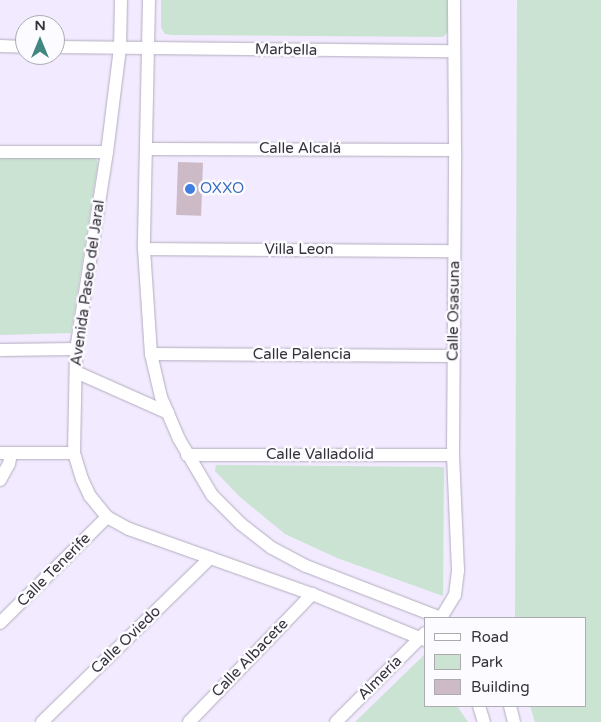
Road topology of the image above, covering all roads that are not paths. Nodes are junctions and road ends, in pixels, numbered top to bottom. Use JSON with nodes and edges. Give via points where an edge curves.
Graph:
{"nodes":[{"id":1,"x":121,"y":0,"type":"edge"},
{"id":2,"x":149,"y":0,"type":"edge"},
{"id":3,"x":454,"y":0,"type":"edge"},
{"id":4,"x":0,"y":46,"type":"edge"},
{"id":5,"x":15,"y":47,"type":"edge"},
{"id":6,"x":65,"y":47,"type":"edge"},
{"id":7,"x":120,"y":48,"type":"junction"},
{"id":8,"x":149,"y":48,"type":"junction"},
{"id":9,"x":453,"y":51,"type":"junction"},
{"id":10,"x":146,"y":149,"type":"junction"},
{"id":11,"x":455,"y":150,"type":"junction"},
{"id":12,"x":0,"y":152,"type":"edge"},
{"id":13,"x":107,"y":152,"type":"junction"},
{"id":14,"x":144,"y":249,"type":"junction"},
{"id":15,"x":454,"y":251,"type":"junction"},
{"id":16,"x":76,"y":349,"type":"junction"},
{"id":17,"x":0,"y":350,"type":"edge"},
{"id":18,"x":151,"y":354,"type":"junction"},
{"id":19,"x":453,"y":356,"type":"junction"},
{"id":20,"x":76,"y":372,"type":"junction"},
{"id":21,"x":168,"y":413,"type":"junction"},
{"id":22,"x":6,"y":453,"type":"edge"},
{"id":23,"x":74,"y":453,"type":"junction"},
{"id":24,"x":187,"y":455,"type":"junction"},
{"id":25,"x":454,"y":455,"type":"junction"},
{"id":26,"x":0,"y":480,"type":"edge"},
{"id":27,"x":107,"y":517,"type":"junction"},
{"id":28,"x":210,"y":558,"type":"junction"},
{"id":29,"x":312,"y":594,"type":"junction"},
{"id":30,"x":438,"y":617,"type":"edge"},
{"id":31,"x":442,"y":617,"type":"edge"},
{"id":32,"x":0,"y":623,"type":"edge"},
{"id":33,"x":423,"y":637,"type":"edge"},
{"id":34,"x":479,"y":707,"type":"edge"},
{"id":35,"x":510,"y":707,"type":"edge"},
{"id":36,"x":42,"y":722,"type":"edge"},
{"id":37,"x":189,"y":722,"type":"edge"},
{"id":38,"x":336,"y":722,"type":"edge"},
{"id":39,"x":484,"y":722,"type":"edge"},
{"id":40,"x":514,"y":722,"type":"edge"}],
"edges":[{"from":1,"to":7,"type":"street","name":"Avenida Paseo del Jaral"},
{"from":2,"to":8,"type":"street"},
{"from":3,"to":9,"type":"street","name":"Calle Osasuna"},
{"from":4,"to":5,"type":"street"},
{"from":6,"to":7,"type":"street","name":"Marbella"},
{"from":7,"to":8,"type":"street","name":"Marbella"},
{"from":7,"to":13,"type":"street","name":"Avenida Paseo del Jaral"},
{"from":8,"to":9,"type":"street","name":"Marbella"},
{"from":8,"to":10,"type":"street"},
{"from":9,"to":11,"type":"street","name":"Calle Osasuna"},
{"from":10,"to":11,"type":"street","name":"Calle Alcalá"},
{"from":10,"to":14,"type":"street"},
{"from":11,"to":15,"type":"street","name":"Calle Osasuna"},
{"from":12,"to":13,"type":"street"},
{"from":13,"to":16,"type":"street","name":"Avenida Paseo del Jaral"},
{"from":14,"to":15,"type":"street","name":"Villa Leon"},
{"from":14,"to":18,"type":"street"},
{"from":15,"to":19,"type":"street","name":"Calle Osasuna"},
{"from":16,"to":17,"type":"street"},
{"from":16,"to":20,"type":"street","name":"Avenida Paseo del Jaral"},
{"from":18,"to":19,"type":"street","name":"Calle Palencia"},
{"from":18,"to":21,"type":"street"},
{"from":19,"to":25,"type":"street","name":"Calle Osasuna"},
{"from":20,"to":21,"type":"street"},
{"from":20,"to":23,"type":"street","name":"Avenida Paseo del Jaral"},
{"from":21,"to":24,"type":"street"},
{"from":22,"to":23,"type":"street"},
{"from":22,"to":26,"type":"street","via":[[9,464]]},
{"from":23,"to":27,"type":"street","name":"Avenida Paseo del Jaral","via":[[90,496]]},
{"from":24,"to":25,"type":"street","name":"Calle Valladolid"},
{"from":24,"to":30,"type":"street","via":[[212,495],[272,548],[306,566]]},
{"from":25,"to":31,"type":"street","name":"Calle Osasuna","via":[[458,586],[451,605]]},
{"from":27,"to":28,"type":"street","name":"Avenida Paseo del Jaral","via":[[154,539]]},
{"from":27,"to":32,"type":"street","name":"Calle Tenerife"},
{"from":28,"to":29,"type":"street","name":"Avenida Paseo del Jaral"},
{"from":28,"to":36,"type":"street","name":"Calle Oviedo"},
{"from":29,"to":33,"type":"street","name":"Avenida Paseo del Jaral"},
{"from":29,"to":37,"type":"street","name":"Calle Albacete"},
{"from":33,"to":38,"type":"street","name":"Almería"},
{"from":34,"to":39,"type":"street"},
{"from":35,"to":40,"type":"street"}]}
